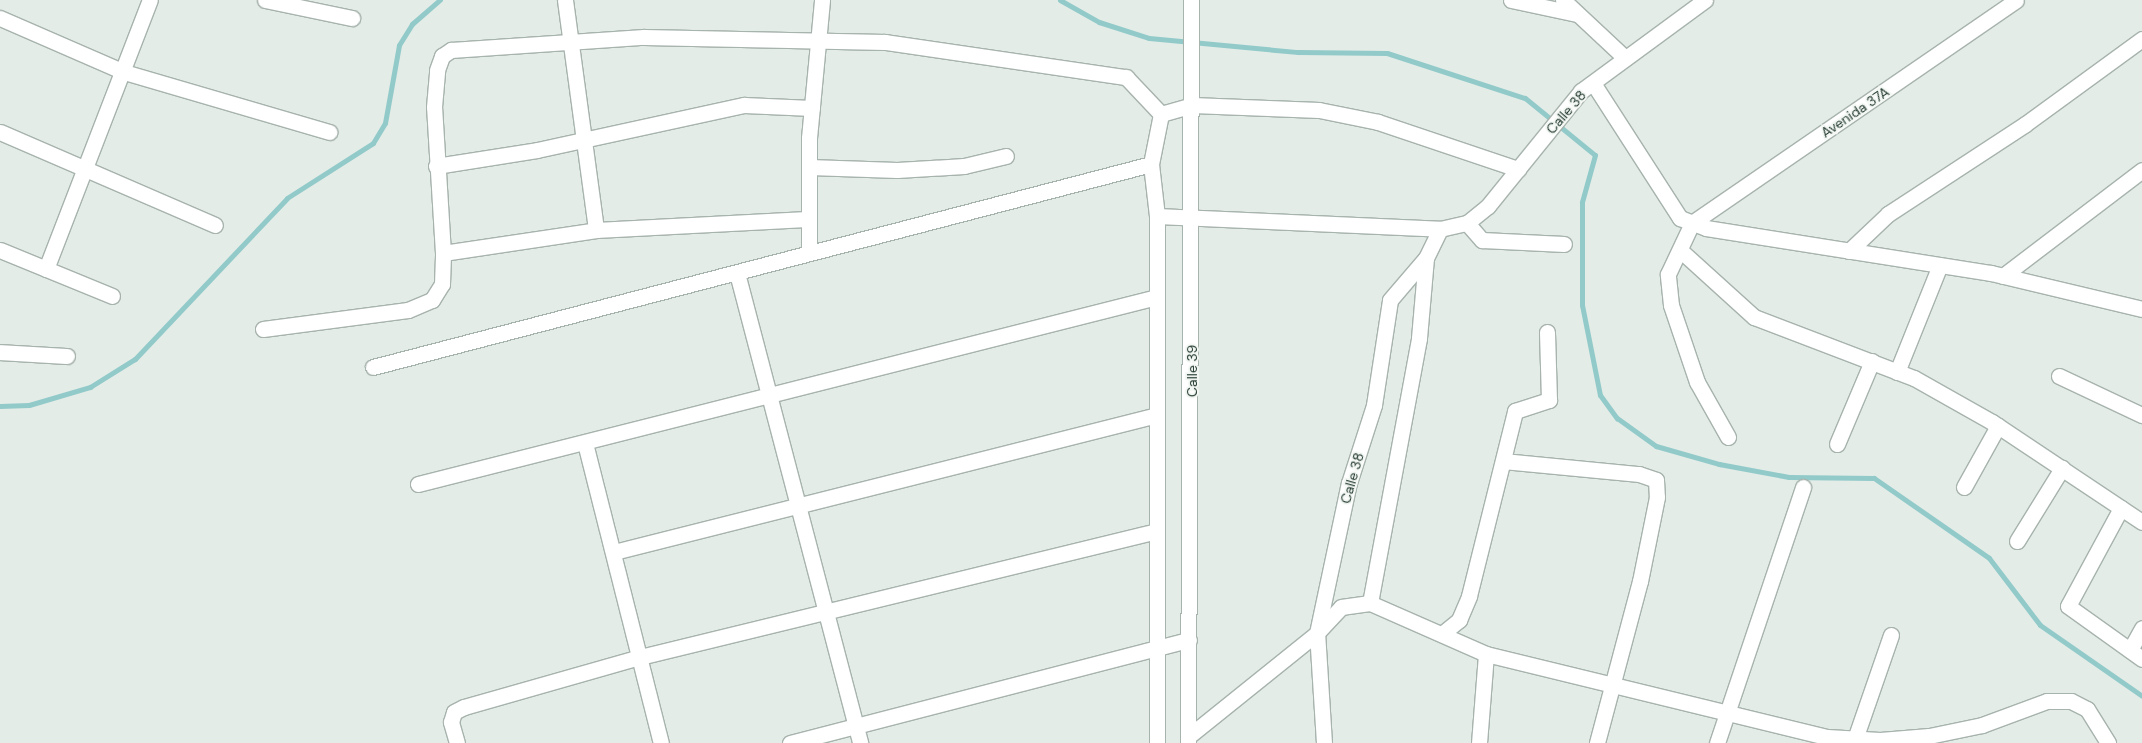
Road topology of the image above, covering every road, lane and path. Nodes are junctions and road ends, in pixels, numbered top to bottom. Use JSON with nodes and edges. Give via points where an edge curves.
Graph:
{"nodes":[{"id":1,"x":150,"y":0,"type":"edge"},
{"id":2,"x":265,"y":0,"type":"edge"},
{"id":3,"x":565,"y":0,"type":"edge"},
{"id":4,"x":822,"y":0,"type":"edge"},
{"id":5,"x":1511,"y":0,"type":"edge"},
{"id":6,"x":1563,"y":0,"type":"edge"},
{"id":7,"x":1704,"y":0,"type":"edge"},
{"id":8,"x":2016,"y":0,"type":"edge"},
{"id":9,"x":1191,"y":2,"type":"edge"},
{"id":10,"x":1577,"y":14,"type":"junction"},
{"id":11,"x":0,"y":18,"type":"edge"},
{"id":12,"x":352,"y":18,"type":"dead end"},
{"id":13,"x":817,"y":38,"type":"junction"},
{"id":14,"x":2142,"y":39,"type":"edge"},
{"id":15,"x":571,"y":44,"type":"junction"},
{"id":16,"x":1625,"y":58,"type":"junction"},
{"id":17,"x":124,"y":72,"type":"junction"},
{"id":18,"x":1593,"y":82,"type":"junction"},
{"id":19,"x":1192,"y":105,"type":"junction"},
{"id":20,"x":812,"y":108,"type":"junction"},
{"id":21,"x":1161,"y":114,"type":"junction"},
{"id":22,"x":0,"y":132,"type":"edge"},
{"id":23,"x":329,"y":132,"type":"dead end"},
{"id":24,"x":584,"y":138,"type":"junction"},
{"id":25,"x":1006,"y":156,"type":"dead end"},
{"id":26,"x":1151,"y":164,"type":"junction"},
{"id":27,"x":436,"y":166,"type":"junction"},
{"id":28,"x":809,"y":168,"type":"junction"},
{"id":29,"x":1518,"y":169,"type":"junction"},
{"id":30,"x":86,"y":170,"type":"junction"},
{"id":31,"x":2142,"y":170,"type":"edge"},
{"id":32,"x":1158,"y":216,"type":"junction"},
{"id":33,"x":808,"y":219,"type":"junction"},
{"id":34,"x":1193,"y":219,"type":"junction"},
{"id":35,"x":1467,"y":223,"type":"junction"},
{"id":36,"x":1692,"y":223,"type":"junction"},
{"id":37,"x":215,"y":225,"type":"dead end"},
{"id":38,"x":596,"y":230,"type":"junction"},
{"id":39,"x":1440,"y":230,"type":"junction"},
{"id":40,"x":1564,"y":244,"type":"dead end"},
{"id":41,"x":0,"y":250,"type":"edge"},
{"id":42,"x":1680,"y":250,"type":"junction"},
{"id":43,"x":1849,"y":251,"type":"junction"},
{"id":44,"x":443,"y":252,"type":"junction"},
{"id":45,"x":809,"y":253,"type":"junction"},
{"id":46,"x":1426,"y":258,"type":"junction"},
{"id":47,"x":1940,"y":265,"type":"junction"},
{"id":48,"x":46,"y":269,"type":"junction"},
{"id":49,"x":737,"y":273,"type":"junction"},
{"id":50,"x":2003,"y":276,"type":"junction"},
{"id":51,"x":112,"y":296,"type":"dead end"},
{"id":52,"x":1157,"y":297,"type":"junction"},
{"id":53,"x":2142,"y":309,"type":"edge"},
{"id":54,"x":263,"y":330,"type":"dead end"},
{"id":55,"x":1547,"y":332,"type":"dead end"},
{"id":56,"x":0,"y":352,"type":"edge"},
{"id":57,"x":67,"y":356,"type":"dead end"},
{"id":58,"x":1872,"y":361,"type":"junction"},
{"id":59,"x":373,"y":367,"type":"dead end"},
{"id":60,"x":1897,"y":372,"type":"junction"},
{"id":61,"x":2059,"y":376,"type":"dead end"},
{"id":62,"x":768,"y":395,"type":"junction"},
{"id":63,"x":1157,"y":415,"type":"junction"},
{"id":64,"x":2142,"y":415,"type":"edge"},
{"id":65,"x":1998,"y":426,"type":"junction"},
{"id":66,"x":1728,"y":437,"type":"dead end"},
{"id":67,"x":585,"y":443,"type":"junction"},
{"id":68,"x":1837,"y":444,"type":"dead end"},
{"id":69,"x":1503,"y":461,"type":"junction"},
{"id":70,"x":2062,"y":468,"type":"junction"},
{"id":71,"x":418,"y":484,"type":"dead end"},
{"id":72,"x":1803,"y":487,"type":"dead end"},
{"id":73,"x":1964,"y":487,"type":"dead end"},
{"id":74,"x":796,"y":507,"type":"junction"},
{"id":75,"x":2120,"y":508,"type":"junction"},
{"id":76,"x":2142,"y":522,"type":"edge"},
{"id":77,"x":1157,"y":531,"type":"junction"},
{"id":78,"x":2017,"y":541,"type":"dead end"},
{"id":79,"x":614,"y":552,"type":"junction"},
{"id":80,"x":1370,"y":603,"type":"junction"},
{"id":81,"x":827,"y":609,"type":"junction"},
{"id":82,"x":2142,"y":628,"type":"edge"},
{"id":83,"x":1443,"y":633,"type":"junction"},
{"id":84,"x":1317,"y":634,"type":"junction"},
{"id":85,"x":1891,"y":635,"type":"dead end"},
{"id":86,"x":1190,"y":640,"type":"junction"},
{"id":87,"x":1157,"y":649,"type":"junction"},
{"id":88,"x":1486,"y":654,"type":"junction"},
{"id":89,"x":2136,"y":654,"type":"edge"},
{"id":90,"x":640,"y":657,"type":"junction"},
{"id":91,"x":1612,"y":686,"type":"junction"},
{"id":92,"x":1724,"y":715,"type":"junction"},
{"id":93,"x":856,"y":726,"type":"junction"},
{"id":94,"x":1188,"y":739,"type":"edge"},
{"id":95,"x":1855,"y":739,"type":"junction"},
{"id":96,"x":457,"y":743,"type":"edge"},
{"id":97,"x":660,"y":743,"type":"edge"},
{"id":98,"x":790,"y":743,"type":"edge"},
{"id":99,"x":860,"y":743,"type":"edge"},
{"id":100,"x":1157,"y":743,"type":"edge"},
{"id":101,"x":1324,"y":743,"type":"edge"},
{"id":102,"x":1479,"y":743,"type":"edge"},
{"id":103,"x":1597,"y":743,"type":"edge"},
{"id":104,"x":1717,"y":743,"type":"edge"},
{"id":105,"x":2108,"y":743,"type":"edge"}],
"edges":[{"from":1,"to":17,"type":"street"},
{"from":2,"to":12,"type":"street"},
{"from":3,"to":15,"type":"street"},
{"from":4,"to":13,"type":"street"},
{"from":5,"to":10,"type":"street"},
{"from":6,"to":10,"type":"street"},
{"from":7,"to":16,"type":"street","name":"Calle 38"},
{"from":8,"to":36,"type":"street","name":"Avenida 37A"},
{"from":9,"to":19,"type":"street","name":"Calle 39"},
{"from":10,"to":16,"type":"street"},
{"from":11,"to":17,"type":"street"},
{"from":13,"to":15,"type":"street","via":[[644,37]]},
{"from":13,"to":20,"type":"street"},
{"from":13,"to":21,"type":"street","via":[[885,42],[1126,77]]},
{"from":14,"to":43,"type":"street","via":[[2024,125],[1888,214]]},
{"from":15,"to":24,"type":"street"},
{"from":15,"to":27,"type":"street","via":[[463,47],[442,56],[434,107]]},
{"from":16,"to":18,"type":"street","name":"Calle 38"},
{"from":17,"to":23,"type":"street"},
{"from":17,"to":30,"type":"street"},
{"from":18,"to":29,"type":"street","name":"Calle 38"},
{"from":18,"to":36,"type":"street","via":[[1680,218]]},
{"from":19,"to":21,"type":"street"},
{"from":19,"to":29,"type":"street","via":[[1319,110],[1378,122]]},
{"from":19,"to":34,"type":"street","name":"Calle 39"},
{"from":20,"to":24,"type":"street","via":[[744,105]]},
{"from":20,"to":28,"type":"street"},
{"from":21,"to":26,"type":"street"},
{"from":22,"to":30,"type":"street"},
{"from":24,"to":27,"type":"street"},
{"from":24,"to":38,"type":"street"},
{"from":25,"to":28,"type":"street","via":[[964,166],[898,170]]},
{"from":26,"to":32,"type":"street"},
{"from":26,"to":45,"type":"street"},
{"from":27,"to":44,"type":"street"},
{"from":28,"to":33,"type":"street"},
{"from":29,"to":35,"type":"street","name":"Calle 38"},
{"from":30,"to":37,"type":"street"},
{"from":30,"to":48,"type":"street"},
{"from":31,"to":50,"type":"street"},
{"from":32,"to":34,"type":"street"},
{"from":32,"to":52,"type":"street"},
{"from":33,"to":38,"type":"street"},
{"from":33,"to":45,"type":"street"},
{"from":34,"to":39,"type":"street"},
{"from":34,"to":86,"type":"street","name":"Calle 39"},
{"from":35,"to":39,"type":"street"},
{"from":35,"to":40,"type":"street","via":[[1482,240]]},
{"from":36,"to":42,"type":"street"},
{"from":36,"to":43,"type":"street"},
{"from":38,"to":44,"type":"street"},
{"from":39,"to":46,"type":"street","name":"Calle 38"},
{"from":41,"to":48,"type":"street"},
{"from":42,"to":58,"type":"street","via":[[1754,317]]},
{"from":42,"to":66,"type":"street","via":[[1668,274],[1671,305],[1696,382]]},
{"from":43,"to":47,"type":"street"},
{"from":44,"to":54,"type":"street","via":[[442,284],[432,300],[408,310]]},
{"from":45,"to":49,"type":"street"},
{"from":46,"to":80,"type":"street","via":[[1419,338]]},
{"from":46,"to":84,"type":"street","name":"Calle 38","via":[[1390,300],[1374,405],[1349,484]]},
{"from":47,"to":50,"type":"street"},
{"from":47,"to":60,"type":"street"},
{"from":48,"to":51,"type":"street"},
{"from":49,"to":59,"type":"street"},
{"from":49,"to":62,"type":"street"},
{"from":50,"to":53,"type":"street"},
{"from":52,"to":62,"type":"street"},
{"from":52,"to":63,"type":"street"},
{"from":55,"to":69,"type":"street","via":[[1549,400],[1515,411]]},
{"from":56,"to":57,"type":"street"},
{"from":58,"to":60,"type":"street"},
{"from":58,"to":68,"type":"street"},
{"from":60,"to":65,"type":"street"},
{"from":61,"to":64,"type":"street"},
{"from":62,"to":67,"type":"street"},
{"from":62,"to":74,"type":"street"},
{"from":63,"to":74,"type":"street"},
{"from":63,"to":77,"type":"street"},
{"from":65,"to":70,"type":"street"},
{"from":65,"to":73,"type":"street"},
{"from":67,"to":71,"type":"street"},
{"from":67,"to":79,"type":"street"},
{"from":69,"to":83,"type":"street","via":[[1469,596],[1459,620]]},
{"from":69,"to":91,"type":"street","via":[[1640,474],[1656,480],[1657,497],[1642,572]]},
{"from":70,"to":75,"type":"street"},
{"from":70,"to":78,"type":"street"},
{"from":72,"to":92,"type":"street"},
{"from":74,"to":79,"type":"street"},
{"from":74,"to":81,"type":"street"},
{"from":75,"to":76,"type":"street"},
{"from":75,"to":89,"type":"street","via":[[2068,606]]},
{"from":77,"to":81,"type":"street"},
{"from":77,"to":87,"type":"street"},
{"from":79,"to":90,"type":"street"},
{"from":80,"to":83,"type":"street"},
{"from":80,"to":84,"type":"street","via":[[1341,607]]},
{"from":81,"to":90,"type":"street"},
{"from":81,"to":93,"type":"street"},
{"from":82,"to":89,"type":"street"},
{"from":83,"to":88,"type":"street"},
{"from":84,"to":94,"type":"street"},
{"from":84,"to":101,"type":"street","name":"Calle 38"},
{"from":85,"to":95,"type":"street"},
{"from":86,"to":87,"type":"street"},
{"from":86,"to":94,"type":"street","name":"Calle 39"},
{"from":87,"to":93,"type":"street"},
{"from":87,"to":100,"type":"street"},
{"from":88,"to":91,"type":"street"},
{"from":88,"to":102,"type":"street"},
{"from":90,"to":96,"type":"street","via":[[464,707],[454,712],[451,722]]},
{"from":90,"to":97,"type":"street"},
{"from":91,"to":92,"type":"street"},
{"from":91,"to":103,"type":"street"},
{"from":92,"to":95,"type":"street","via":[[1827,738]]},
{"from":92,"to":104,"type":"street"},
{"from":93,"to":98,"type":"street"},
{"from":93,"to":99,"type":"street"},
{"from":95,"to":105,"type":"street","via":[[1929,736],[1982,725],[2047,701],[2071,701],[2087,709]]}]}
